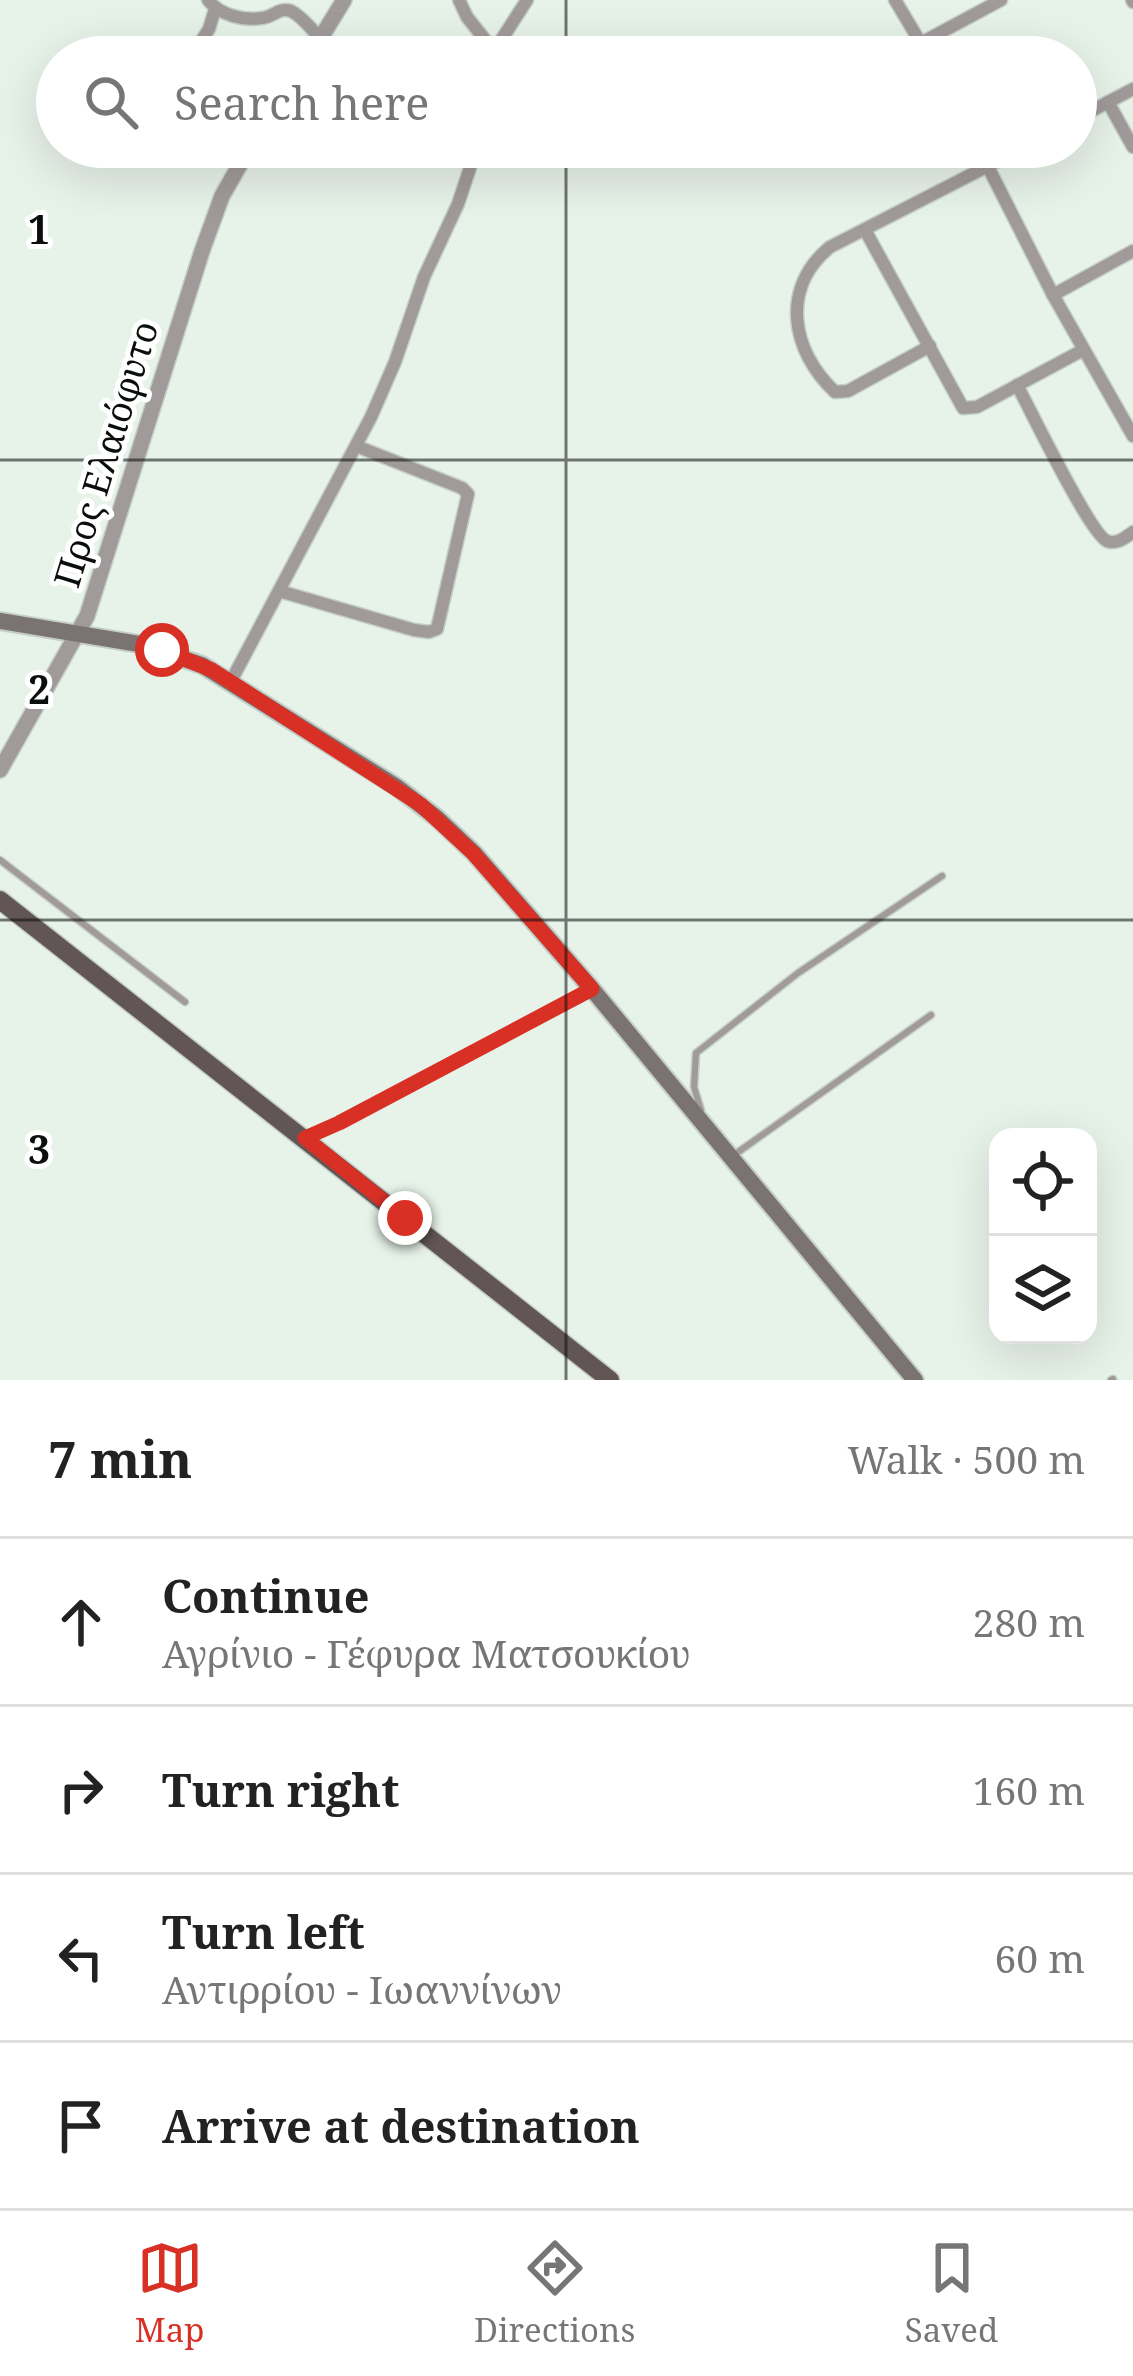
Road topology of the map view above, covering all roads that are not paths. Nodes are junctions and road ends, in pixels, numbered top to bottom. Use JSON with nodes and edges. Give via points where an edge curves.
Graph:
{"nodes":[{"id":1,"x":344,"y":0,"type":"edge"},
{"id":2,"x":458,"y":0,"type":"edge"},
{"id":3,"x":527,"y":0,"type":"edge"},
{"id":4,"x":895,"y":0,"type":"edge"},
{"id":5,"x":1001,"y":0,"type":"edge"},
{"id":6,"x":212,"y":5,"type":"edge"},
{"id":7,"x":204,"y":36,"type":"edge"},
{"id":8,"x":318,"y":36,"type":"edge"},
{"id":9,"x":321,"y":36,"type":"edge"},
{"id":10,"x":483,"y":36,"type":"edge"},
{"id":11,"x":506,"y":36,"type":"edge"},
{"id":12,"x":917,"y":36,"type":"edge"},
{"id":13,"x":934,"y":36,"type":"edge"},
{"id":14,"x":1133,"y":89,"type":"edge"},
{"id":15,"x":1108,"y":102,"type":"junction"},
{"id":16,"x":1097,"y":108,"type":"edge"},
{"id":17,"x":1133,"y":147,"type":"edge"},
{"id":18,"x":237,"y":168,"type":"edge"},
{"id":19,"x":469,"y":168,"type":"edge"},
{"id":20,"x":987,"y":168,"type":"edge"},
{"id":21,"x":990,"y":168,"type":"edge"},
{"id":22,"x":865,"y":230,"type":"junction"},
{"id":23,"x":1133,"y":251,"type":"edge"},
{"id":24,"x":1053,"y":295,"type":"junction"},
{"id":25,"x":930,"y":346,"type":"junction"},
{"id":26,"x":1083,"y":350,"type":"junction"},
{"id":27,"x":1017,"y":385,"type":"junction"},
{"id":28,"x":1133,"y":403,"type":"edge"},
{"id":29,"x":1119,"y":411,"type":"junction"},
{"id":30,"x":1133,"y":436,"type":"edge"},
{"id":31,"x":356,"y":446,"type":"junction"},
{"id":32,"x":1133,"y":532,"type":"edge"},
{"id":33,"x":279,"y":591,"type":"junction"},
{"id":34,"x":0,"y":621,"type":"edge"},
{"id":35,"x":77,"y":634,"type":"junction"},
{"id":36,"x":230,"y":683,"type":"junction"},
{"id":37,"x":0,"y":770,"type":"edge"},
{"id":38,"x":0,"y":860,"type":"edge"},
{"id":39,"x":942,"y":876,"type":"dead end"},
{"id":40,"x":0,"y":900,"type":"edge"},
{"id":41,"x":592,"y":989,"type":"junction"},
{"id":42,"x":184,"y":1002,"type":"dead end"},
{"id":43,"x":931,"y":1016,"type":"dead end"},
{"id":44,"x":705,"y":1125,"type":"junction"},
{"id":45,"x":305,"y":1138,"type":"junction"},
{"id":46,"x":730,"y":1157,"type":"junction"},
{"id":47,"x":610,"y":1380,"type":"edge"},
{"id":48,"x":915,"y":1380,"type":"edge"}],
"edges":[{"from":1,"to":9,"type":"street"},
{"from":2,"to":10,"type":"street"},
{"from":3,"to":11,"type":"street"},
{"from":4,"to":12,"type":"street"},
{"from":5,"to":13,"type":"street"},
{"from":6,"to":7,"type":"street"},
{"from":6,"to":8,"type":"street","via":[[255,18],[287,10]]},
{"from":14,"to":15,"type":"street"},
{"from":15,"to":16,"type":"street"},
{"from":15,"to":17,"type":"street"},
{"from":18,"to":35,"type":"street","name":"Προς Ελαιόφυτο","via":[[202,250]]},
{"from":19,"to":31,"type":"street"},
{"from":20,"to":22,"type":"street"},
{"from":21,"to":24,"type":"street"},
{"from":22,"to":25,"type":"street"},
{"from":22,"to":25,"type":"street","via":[[830,247],[804,278],[797,323],[808,357],[839,393]]},
{"from":23,"to":24,"type":"street"},
{"from":24,"to":26,"type":"street"},
{"from":25,"to":27,"type":"street","via":[[963,408]]},
{"from":26,"to":27,"type":"street"},
{"from":26,"to":29,"type":"street"},
{"from":27,"to":32,"type":"street","via":[[1103,539],[1117,542]]},
{"from":28,"to":29,"type":"street"},
{"from":29,"to":30,"type":"street"},
{"from":31,"to":33,"type":"street"},
{"from":31,"to":33,"type":"street","via":[[469,494],[437,628],[414,630]]},
{"from":33,"to":36,"type":"street"},
{"from":34,"to":35,"type":"main road"},
{"from":35,"to":36,"type":"main road","via":[[173,654]]},
{"from":35,"to":37,"type":"street","name":"Προς Ελαιόφυτο"},
{"from":36,"to":41,"type":"main road","via":[[437,818]]},
{"from":38,"to":42,"type":"lane"},
{"from":39,"to":44,"type":"lane","via":[[696,1053],[694,1087]]},
{"from":40,"to":45,"type":"main road"},
{"from":41,"to":44,"type":"main road"},
{"from":41,"to":45,"type":"lane"},
{"from":43,"to":46,"type":"lane"},
{"from":44,"to":46,"type":"main road"},
{"from":45,"to":47,"type":"main road"},
{"from":46,"to":48,"type":"main road"}]}
